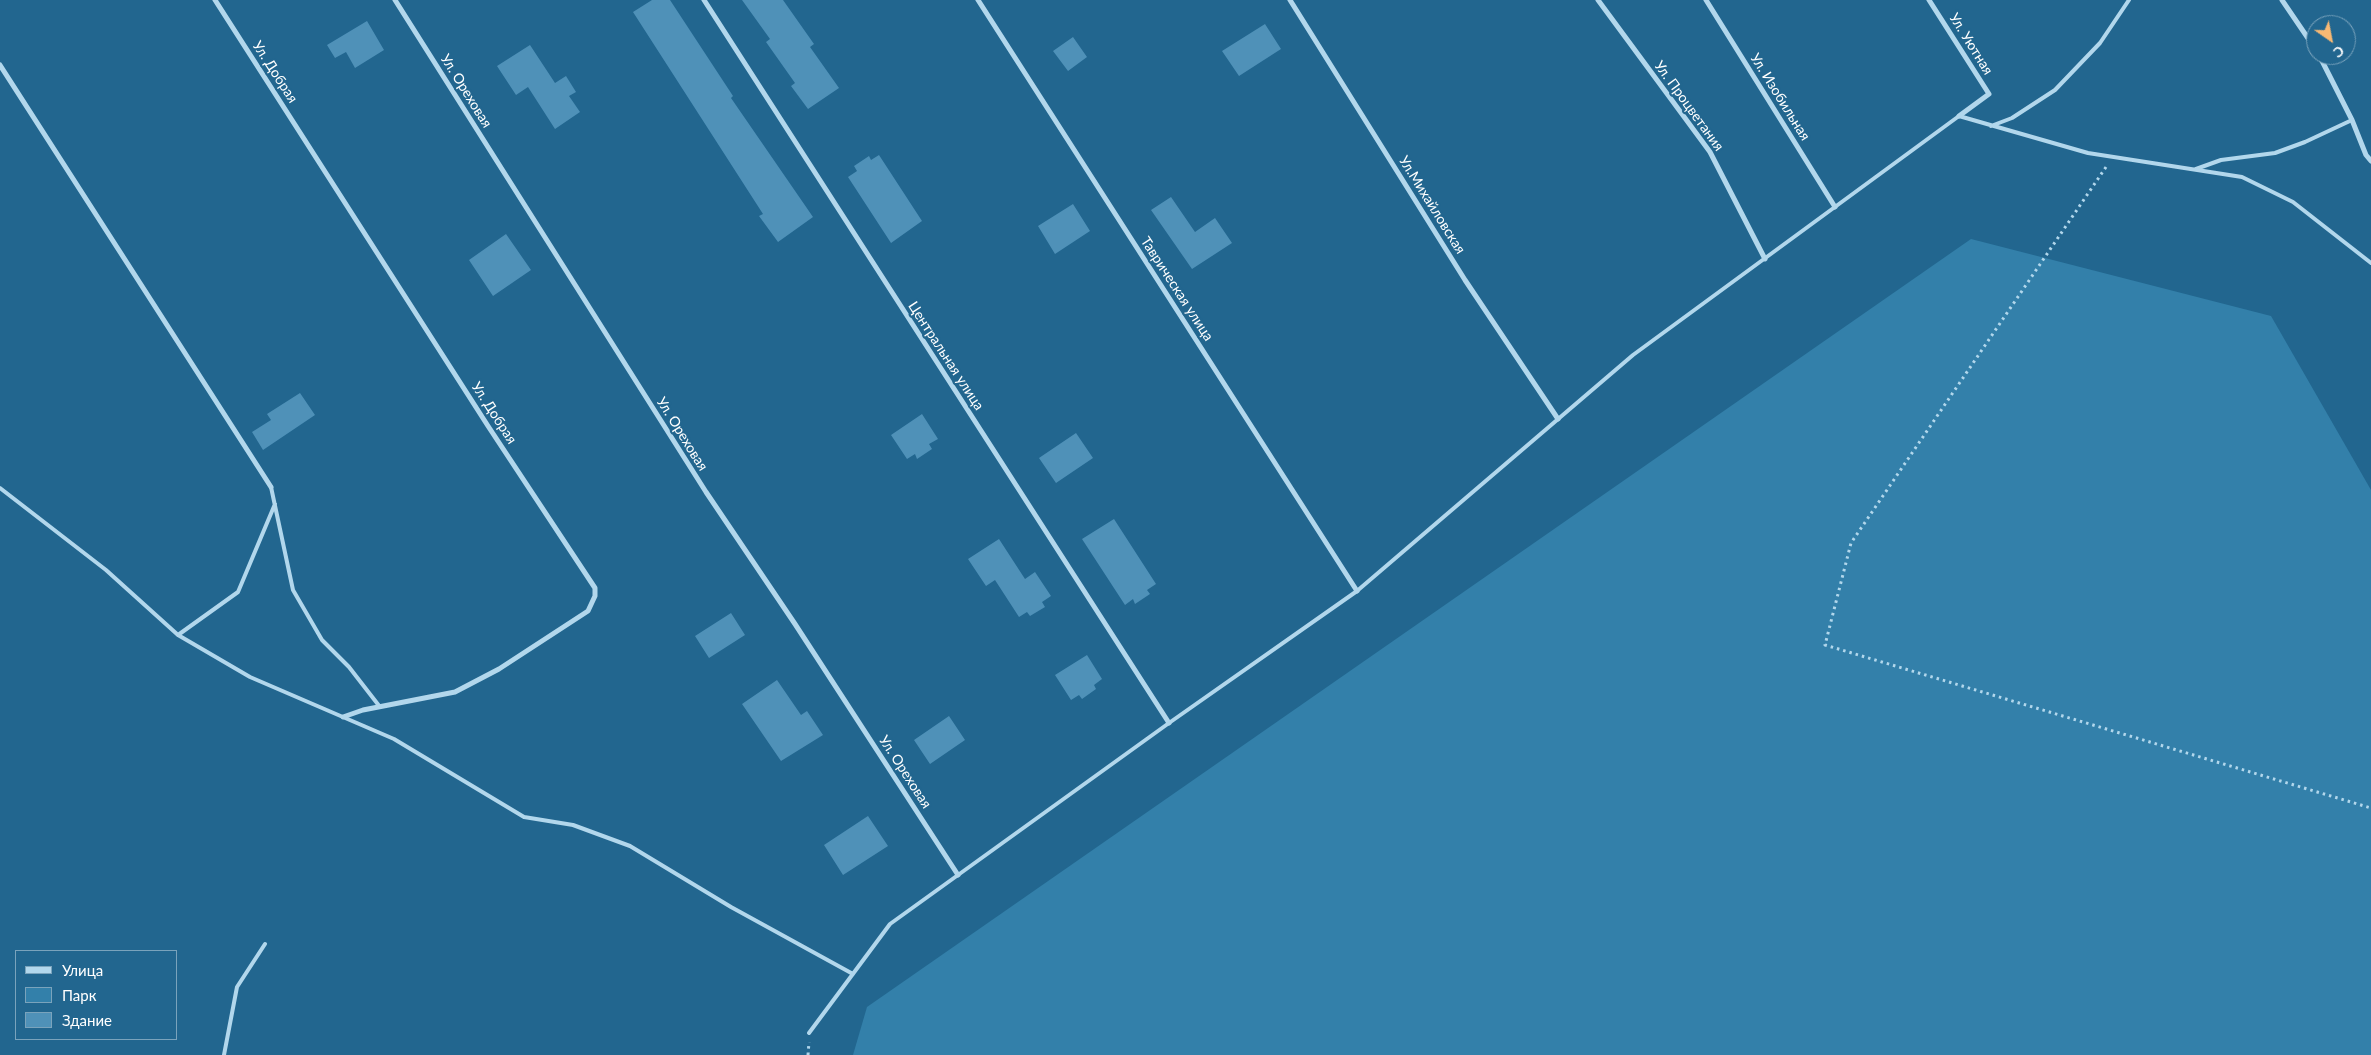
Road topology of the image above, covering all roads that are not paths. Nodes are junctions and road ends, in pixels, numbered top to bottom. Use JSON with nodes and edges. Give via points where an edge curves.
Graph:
{"nodes":[{"id":1,"x":216,"y":0,"type":"edge"},
{"id":2,"x":395,"y":0,"type":"edge"},
{"id":3,"x":704,"y":0,"type":"edge"},
{"id":4,"x":978,"y":0,"type":"edge"},
{"id":5,"x":1290,"y":0,"type":"edge"},
{"id":6,"x":1598,"y":0,"type":"edge"},
{"id":7,"x":1706,"y":0,"type":"edge"},
{"id":8,"x":1929,"y":0,"type":"edge"},
{"id":9,"x":2129,"y":0,"type":"edge"},
{"id":10,"x":2282,"y":0,"type":"edge"},
{"id":11,"x":2306,"y":35,"type":"edge"},
{"id":12,"x":0,"y":65,"type":"edge"},
{"id":13,"x":2325,"y":65,"type":"edge"},
{"id":14,"x":1959,"y":116,"type":"junction"},
{"id":15,"x":2352,"y":120,"type":"junction"},
{"id":16,"x":1992,"y":126,"type":"junction"},
{"id":17,"x":2371,"y":161,"type":"edge"},
{"id":18,"x":2194,"y":169,"type":"junction"},
{"id":19,"x":1835,"y":207,"type":"junction"},
{"id":20,"x":1765,"y":258,"type":"junction"},
{"id":21,"x":2371,"y":263,"type":"edge"},
{"id":22,"x":1558,"y":419,"type":"junction"},
{"id":23,"x":271,"y":487,"type":"joint"},
{"id":24,"x":0,"y":488,"type":"edge"},
{"id":25,"x":275,"y":504,"type":"junction"},
{"id":26,"x":1357,"y":591,"type":"junction"},
{"id":27,"x":178,"y":635,"type":"junction"},
{"id":28,"x":380,"y":707,"type":"junction"},
{"id":29,"x":343,"y":717,"type":"junction"},
{"id":30,"x":1169,"y":723,"type":"junction"},
{"id":31,"x":958,"y":875,"type":"junction"},
{"id":32,"x":265,"y":944,"type":"dead end"},
{"id":33,"x":853,"y":974,"type":"junction"},
{"id":34,"x":809,"y":1033,"type":"dead end"},
{"id":35,"x":224,"y":1055,"type":"edge"}],
"edges":[{"from":1,"to":28,"type":"street","name":"Ул. Добрая","via":[[595,588],[588,611],[499,669],[455,692]]},
{"from":2,"to":31,"type":"street","name":"Ул. Ореховая","via":[[706,492]]},
{"from":3,"to":30,"type":"street","name":"Центральная улица"},
{"from":4,"to":26,"type":"street","name":"Таврическая улица"},
{"from":5,"to":22,"type":"street","name":"Ул.Михайловская","via":[[1465,280]]},
{"from":6,"to":20,"type":"street","name":"Ул. Процветания","via":[[1710,152]]},
{"from":7,"to":19,"type":"street","name":"Ул. Изобильная"},
{"from":8,"to":14,"type":"street","name":"Ул. Уютная","via":[[1989,94]]},
{"from":9,"to":16,"type":"lane","via":[[2100,43],[2055,90],[2012,118]]},
{"from":10,"to":11,"type":"street"},
{"from":12,"to":23,"type":"street"},
{"from":13,"to":15,"type":"street"},
{"from":14,"to":16,"type":"lane"},
{"from":14,"to":19,"type":"lane"},
{"from":15,"to":17,"type":"street"},
{"from":15,"to":18,"type":"lane","via":[[2275,153],[2221,160]]},
{"from":16,"to":18,"type":"lane","via":[[2088,153]]},
{"from":18,"to":21,"type":"lane","via":[[2242,177],[2293,202]]},
{"from":19,"to":20,"type":"lane"},
{"from":20,"to":22,"type":"lane","via":[[1634,355]]},
{"from":22,"to":26,"type":"lane"},
{"from":23,"to":25,"type":"lane"},
{"from":24,"to":27,"type":"lane","via":[[106,570]]},
{"from":25,"to":27,"type":"lane","via":[[238,592]]},
{"from":25,"to":28,"type":"lane","via":[[293,590],[322,640],[349,667]]},
{"from":26,"to":30,"type":"lane"},
{"from":27,"to":29,"type":"lane","via":[[250,677]]},
{"from":28,"to":29,"type":"street","name":"Ул. Добрая"},
{"from":29,"to":33,"type":"lane","via":[[394,739],[524,817],[573,825],[630,846],[731,907]]},
{"from":30,"to":31,"type":"lane"},
{"from":31,"to":33,"type":"lane","via":[[890,924]]},
{"from":32,"to":35,"type":"lane","via":[[237,987]]},
{"from":33,"to":34,"type":"lane"}]}
